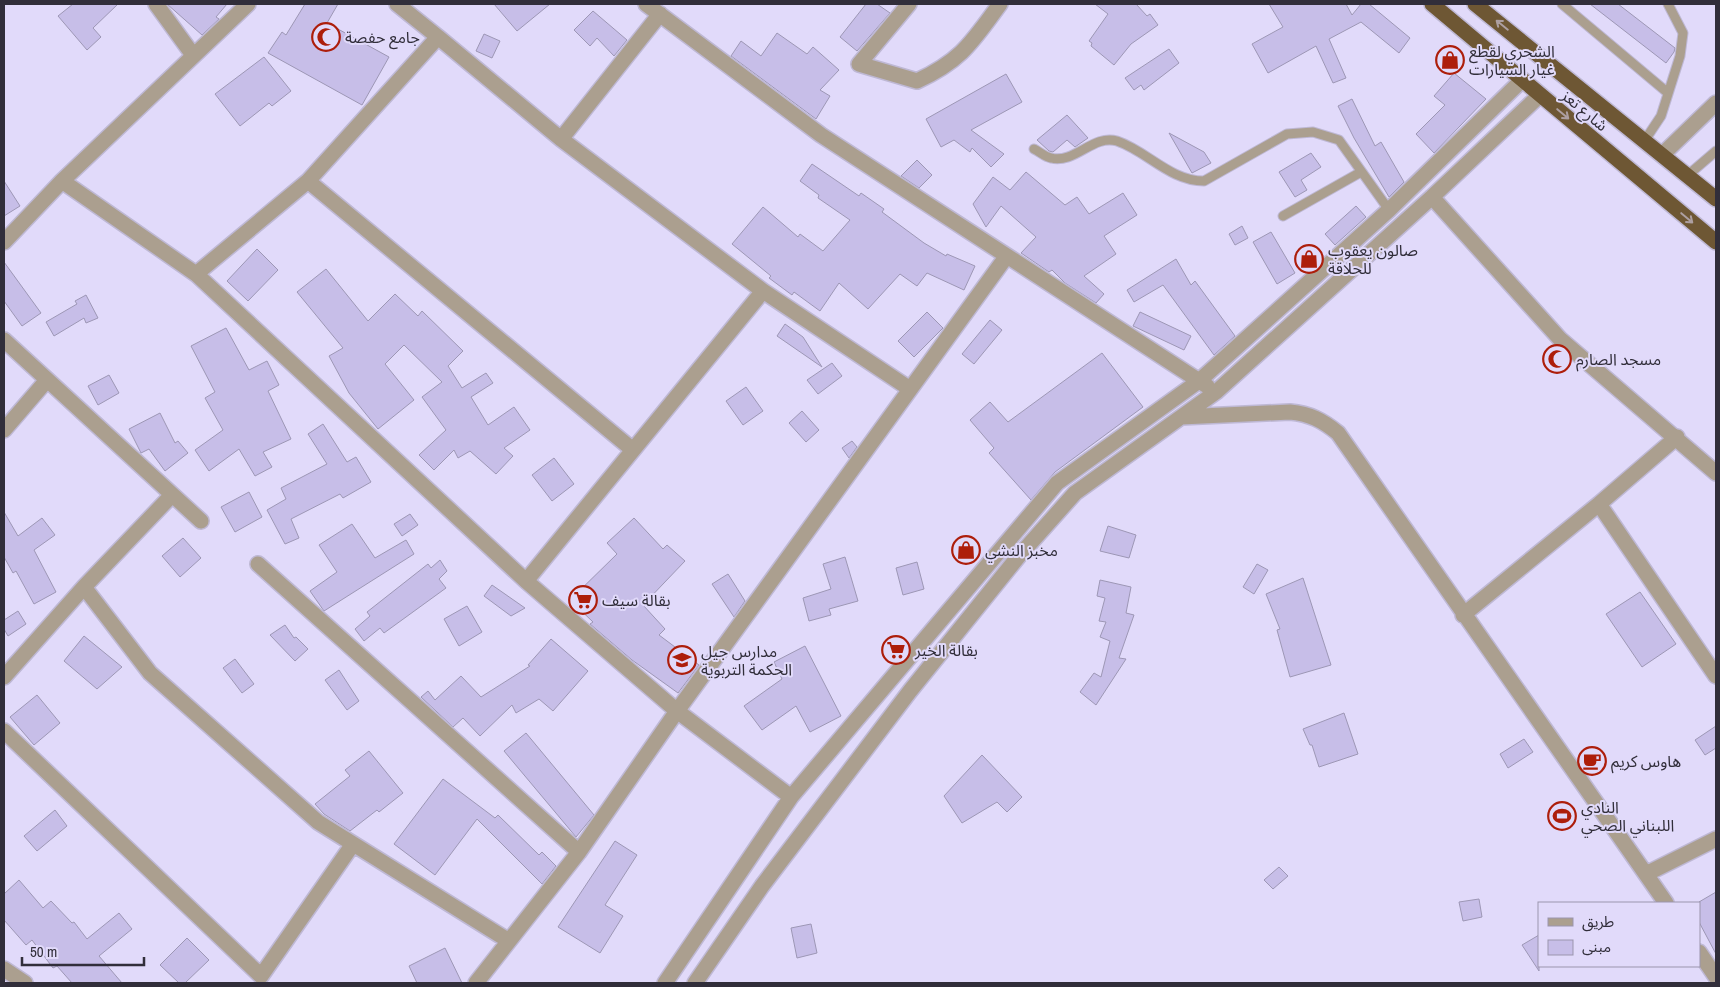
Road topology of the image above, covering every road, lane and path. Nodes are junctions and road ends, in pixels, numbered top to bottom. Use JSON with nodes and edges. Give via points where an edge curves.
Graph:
{"nodes":[{"id":1,"x":156,"y":4,"type":"edge"},
{"id":2,"x":248,"y":4,"type":"edge"},
{"id":3,"x":396,"y":4,"type":"edge"},
{"id":4,"x":646,"y":4,"type":"edge"},
{"id":5,"x":909,"y":4,"type":"edge"},
{"id":6,"x":1000,"y":4,"type":"edge"},
{"id":7,"x":1432,"y":4,"type":"edge"},
{"id":8,"x":1475,"y":4,"type":"edge"},
{"id":9,"x":1562,"y":4,"type":"edge"},
{"id":10,"x":1668,"y":4,"type":"edge"},
{"id":11,"x":660,"y":14,"type":"junction"},
{"id":12,"x":438,"y":38,"type":"junction"},
{"id":13,"x":193,"y":55,"type":"junction"},
{"id":14,"x":1522,"y":80,"type":"junction"},
{"id":15,"x":1668,"y":93,"type":"junction"},
{"id":16,"x":1540,"y":95,"type":"junction"},
{"id":17,"x":1716,"y":103,"type":"edge"},
{"id":18,"x":561,"y":139,"type":"junction"},
{"id":19,"x":1645,"y":140,"type":"junction"},
{"id":20,"x":1034,"y":149,"type":"dead end"},
{"id":21,"x":1716,"y":151,"type":"edge"},
{"id":22,"x":1663,"y":154,"type":"junction"},
{"id":23,"x":1361,"y":172,"type":"junction"},
{"id":24,"x":1688,"y":175,"type":"junction"},
{"id":25,"x":62,"y":181,"type":"junction"},
{"id":26,"x":308,"y":181,"type":"junction"},
{"id":27,"x":1432,"y":197,"type":"junction"},
{"id":28,"x":1716,"y":199,"type":"edge"},
{"id":29,"x":1389,"y":210,"type":"junction"},
{"id":30,"x":1283,"y":216,"type":"dead end"},
{"id":31,"x":4,"y":242,"type":"edge"},
{"id":32,"x":1716,"y":242,"type":"edge"},
{"id":33,"x":1006,"y":257,"type":"junction"},
{"id":34,"x":196,"y":274,"type":"junction"},
{"id":35,"x":763,"y":291,"type":"junction"},
{"id":36,"x":4,"y":340,"type":"edge"},
{"id":37,"x":47,"y":380,"type":"junction"},
{"id":38,"x":1199,"y":381,"type":"junction"},
{"id":39,"x":910,"y":388,"type":"junction"},
{"id":40,"x":1216,"y":392,"type":"junction"},
{"id":41,"x":1181,"y":417,"type":"junction"},
{"id":42,"x":4,"y":430,"type":"edge"},
{"id":43,"x":1677,"y":437,"type":"junction"},
{"id":44,"x":633,"y":450,"type":"junction"},
{"id":45,"x":1716,"y":473,"type":"edge"},
{"id":46,"x":172,"y":495,"type":"junction"},
{"id":47,"x":1599,"y":504,"type":"junction"},
{"id":48,"x":200,"y":521,"type":"dead end"},
{"id":49,"x":258,"y":564,"type":"dead end"},
{"id":50,"x":526,"y":581,"type":"junction"},
{"id":51,"x":84,"y":587,"type":"junction"},
{"id":52,"x":1463,"y":615,"type":"junction"},
{"id":53,"x":1716,"y":676,"type":"edge"},
{"id":54,"x":4,"y":677,"type":"edge"},
{"id":55,"x":677,"y":711,"type":"junction"},
{"id":56,"x":4,"y":731,"type":"edge"},
{"id":57,"x":791,"y":797,"type":"junction"},
{"id":58,"x":1716,"y":839,"type":"edge"},
{"id":59,"x":353,"y":844,"type":"junction"},
{"id":60,"x":579,"y":852,"type":"junction"},
{"id":61,"x":1646,"y":874,"type":"junction"},
{"id":62,"x":1665,"y":902,"type":"edge"},
{"id":63,"x":510,"y":941,"type":"junction"},
{"id":64,"x":1700,"y":953,"type":"edge"},
{"id":65,"x":4,"y":970,"type":"edge"},
{"id":66,"x":1716,"y":977,"type":"edge"},
{"id":67,"x":258,"y":980,"type":"edge"},
{"id":68,"x":25,"y":983,"type":"edge"},
{"id":69,"x":476,"y":983,"type":"edge"},
{"id":70,"x":665,"y":983,"type":"edge"},
{"id":71,"x":695,"y":983,"type":"edge"}],
"edges":[{"from":1,"to":13,"type":"street"},
{"from":2,"to":13,"type":"street"},
{"from":3,"to":12,"type":"street"},
{"from":4,"to":11,"type":"street"},
{"from":5,"to":6,"type":"street","via":[[859,64],[917,81],[944,68],[969,47]]},
{"from":7,"to":14,"type":"highway","name":"شارع تعز"},
{"from":19,"to":8,"type":"highway","name":"شارع تعز","one_way":true},
{"from":9,"to":15,"type":"lane"},
{"from":10,"to":15,"type":"lane","via":[[1683,33],[1680,56]]},
{"from":11,"to":18,"type":"street"},
{"from":11,"to":33,"type":"street","via":[[821,135]]},
{"from":12,"to":18,"type":"street"},
{"from":12,"to":26,"type":"street"},
{"from":13,"to":25,"type":"street"},
{"from":14,"to":16,"type":"highway","name":"شارع تعز"},
{"from":14,"to":29,"type":"street"},
{"from":15,"to":19,"type":"lane","via":[[1661,116]]},
{"from":16,"to":27,"type":"street"},
{"from":16,"to":32,"type":"highway","name":"شارع تعز","one_way":true},
{"from":17,"to":22,"type":"street"},
{"from":18,"to":35,"type":"street"},
{"from":19,"to":22,"type":"highway","name":"شارع تعز"},
{"from":20,"to":23,"type":"lane","via":[[1049,158],[1067,158],[1101,141],[1116,141],[1191,181],[1204,181],[1287,134],[1312,132],[1339,140]]},
{"from":21,"to":24,"type":"lane"},
{"from":22,"to":24,"type":"highway","name":"شارع تعز"},
{"from":23,"to":29,"type":"lane"},
{"from":23,"to":30,"type":"lane"},
{"from":24,"to":28,"type":"highway","name":"شارع تعز"},
{"from":25,"to":31,"type":"street"},
{"from":25,"to":34,"type":"street"},
{"from":26,"to":34,"type":"street"},
{"from":26,"to":44,"type":"street"},
{"from":27,"to":40,"type":"street"},
{"from":27,"to":43,"type":"street","via":[[1560,339]]},
{"from":29,"to":38,"type":"street"},
{"from":33,"to":38,"type":"street"},
{"from":33,"to":39,"type":"street"},
{"from":34,"to":50,"type":"street"},
{"from":35,"to":39,"type":"street"},
{"from":35,"to":44,"type":"street"},
{"from":36,"to":37,"type":"street"},
{"from":37,"to":42,"type":"street"},
{"from":37,"to":46,"type":"street"},
{"from":38,"to":40,"type":"street"},
{"from":38,"to":57,"type":"street","via":[[1057,483]]},
{"from":39,"to":55,"type":"street"},
{"from":40,"to":41,"type":"street"},
{"from":41,"to":52,"type":"street","via":[[1290,412],[1308,414],[1322,421],[1338,433]]},
{"from":41,"to":71,"type":"street","via":[[1075,493],[1018,557],[910,691],[762,886]]},
{"from":43,"to":45,"type":"street"},
{"from":43,"to":47,"type":"street"},
{"from":44,"to":50,"type":"street"},
{"from":46,"to":48,"type":"street"},
{"from":46,"to":51,"type":"street"},
{"from":47,"to":52,"type":"street"},
{"from":47,"to":53,"type":"street"},
{"from":49,"to":60,"type":"street"},
{"from":50,"to":55,"type":"street"},
{"from":51,"to":54,"type":"street"},
{"from":51,"to":59,"type":"street","via":[[150,673],[318,822]]},
{"from":52,"to":61,"type":"street"},
{"from":55,"to":57,"type":"street"},
{"from":55,"to":60,"type":"street"},
{"from":56,"to":67,"type":"street"},
{"from":57,"to":70,"type":"street"},
{"from":58,"to":61,"type":"street"},
{"from":59,"to":63,"type":"street"},
{"from":59,"to":67,"type":"street"},
{"from":60,"to":63,"type":"street"},
{"from":61,"to":62,"type":"street"},
{"from":63,"to":69,"type":"street"},
{"from":64,"to":66,"type":"street"},
{"from":65,"to":68,"type":"street"}]}
